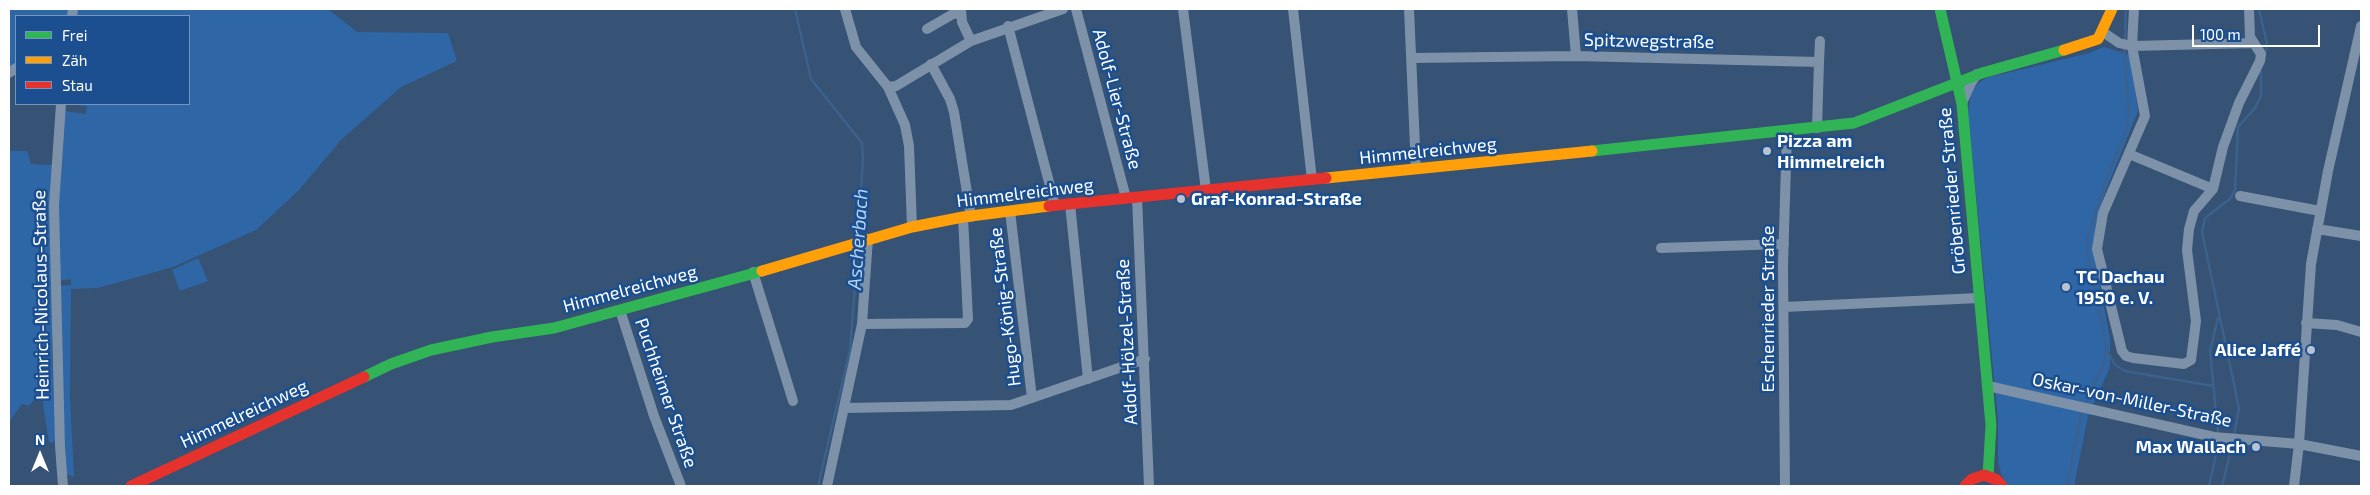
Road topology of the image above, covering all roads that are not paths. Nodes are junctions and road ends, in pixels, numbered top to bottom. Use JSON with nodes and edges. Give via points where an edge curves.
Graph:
{"nodes":[{"id":1,"x":845,"y":9,"type":"edge"},
{"id":2,"x":1063,"y":9,"type":"edge"},
{"id":3,"x":1076,"y":9,"type":"edge"},
{"id":4,"x":1183,"y":9,"type":"edge"},
{"id":5,"x":1293,"y":9,"type":"edge"},
{"id":6,"x":1409,"y":9,"type":"edge"},
{"id":7,"x":1572,"y":9,"type":"edge"},
{"id":8,"x":1940,"y":9,"type":"edge"},
{"id":9,"x":2112,"y":9,"type":"edge"},
{"id":10,"x":2134,"y":9,"type":"edge"},
{"id":11,"x":2250,"y":9,"type":"edge"},
{"id":12,"x":961,"y":11,"type":"edge"},
{"id":13,"x":1008,"y":26,"type":"junction"},
{"id":14,"x":2361,"y":26,"type":"edge"},
{"id":15,"x":927,"y":29,"type":"dead end"},
{"id":16,"x":2103,"y":32,"type":"junction"},
{"id":17,"x":971,"y":41,"type":"junction"},
{"id":18,"x":1820,"y":41,"type":"dead end"},
{"id":19,"x":2254,"y":43,"type":"junction"},
{"id":20,"x":2126,"y":45,"type":"junction"},
{"id":21,"x":1576,"y":56,"type":"junction"},
{"id":22,"x":1412,"y":58,"type":"junction"},
{"id":23,"x":1819,"y":62,"type":"junction"},
{"id":24,"x":932,"y":64,"type":"junction"},
{"id":25,"x":1977,"y":74,"type":"junction"},
{"id":26,"x":1958,"y":82,"type":"junction"},
{"id":27,"x":888,"y":87,"type":"junction"},
{"id":28,"x":1962,"y":104,"type":"junction"},
{"id":29,"x":61,"y":105,"type":"edge"},
{"id":30,"x":1817,"y":128,"type":"junction"},
{"id":31,"x":1786,"y":131,"type":"junction"},
{"id":32,"x":2130,"y":154,"type":"junction"},
{"id":33,"x":1416,"y":169,"type":"junction"},
{"id":34,"x":1312,"y":180,"type":"junction"},
{"id":35,"x":2213,"y":189,"type":"junction"},
{"id":36,"x":1206,"y":190,"type":"junction"},
{"id":37,"x":2240,"y":196,"type":"dead end"},
{"id":38,"x":1131,"y":198,"type":"junction"},
{"id":39,"x":1070,"y":204,"type":"junction"},
{"id":40,"x":1055,"y":205,"type":"junction"},
{"id":41,"x":2320,"y":210,"type":"junction"},
{"id":42,"x":1010,"y":211,"type":"junction"},
{"id":43,"x":967,"y":217,"type":"junction"},
{"id":44,"x":912,"y":227,"type":"junction"},
{"id":45,"x":2317,"y":229,"type":"junction"},
{"id":46,"x":2361,"y":236,"type":"edge"},
{"id":47,"x":865,"y":240,"type":"junction"},
{"id":48,"x":1784,"y":244,"type":"junction"},
{"id":49,"x":1661,"y":248,"type":"dead end"},
{"id":50,"x":754,"y":272,"type":"junction"},
{"id":51,"x":1979,"y":298,"type":"junction"},
{"id":52,"x":1784,"y":307,"type":"junction"},
{"id":53,"x":620,"y":310,"type":"junction"},
{"id":54,"x":2306,"y":323,"type":"junction"},
{"id":55,"x":862,"y":324,"type":"junction"},
{"id":56,"x":2361,"y":332,"type":"edge"},
{"id":57,"x":1145,"y":359,"type":"junction"},
{"id":58,"x":1088,"y":379,"type":"junction"},
{"id":59,"x":1988,"y":386,"type":"junction"},
{"id":60,"x":1032,"y":398,"type":"junction"},
{"id":61,"x":793,"y":401,"type":"dead end"},
{"id":62,"x":844,"y":408,"type":"junction"},
{"id":63,"x":2300,"y":444,"type":"junction"},
{"id":64,"x":2361,"y":456,"type":"edge"},
{"id":65,"x":1988,"y":476,"type":"junction"},
{"id":66,"x":63,"y":486,"type":"edge"},
{"id":67,"x":131,"y":486,"type":"edge"},
{"id":68,"x":681,"y":486,"type":"edge"},
{"id":69,"x":827,"y":486,"type":"edge"},
{"id":70,"x":1149,"y":486,"type":"edge"},
{"id":71,"x":1785,"y":486,"type":"edge"},
{"id":72,"x":1966,"y":486,"type":"edge"},
{"id":73,"x":2002,"y":486,"type":"edge"},
{"id":74,"x":2294,"y":486,"type":"edge"}],
"edges":[{"from":1,"to":27,"type":"street","via":[[856,47]]},
{"from":2,"to":13,"type":"street"},
{"from":3,"to":38,"type":"street","name":"Adolf-Lier-Straße"},
{"from":4,"to":36,"type":"street"},
{"from":5,"to":34,"type":"street"},
{"from":6,"to":22,"type":"street"},
{"from":7,"to":21,"type":"street"},
{"from":8,"to":26,"type":"street"},
{"from":9,"to":16,"type":"street"},
{"from":10,"to":20,"type":"street"},
{"from":11,"to":19,"type":"street","via":[[2250,37]]},
{"from":12,"to":15,"type":"street"},
{"from":12,"to":17,"type":"street","via":[[962,22]]},
{"from":13,"to":17,"type":"street"},
{"from":13,"to":40,"type":"street"},
{"from":14,"to":41,"type":"street"},
{"from":16,"to":20,"type":"street"},
{"from":16,"to":25,"type":"street","name":"Gröbenrieder Straße","via":[[2098,39],[2080,46]]},
{"from":17,"to":24,"type":"street"},
{"from":18,"to":23,"type":"street"},
{"from":19,"to":20,"type":"street"},
{"from":19,"to":35,"type":"street","via":[[2261,54],[2260,61],[2239,103],[2223,147]]},
{"from":20,"to":32,"type":"street","via":[[2144,116]]},
{"from":21,"to":22,"type":"street","name":"Spitzwegstraße"},
{"from":21,"to":23,"type":"street","name":"Spitzwegstraße"},
{"from":22,"to":33,"type":"street"},
{"from":23,"to":30,"type":"street"},
{"from":24,"to":27,"type":"street","via":[[896,86]]},
{"from":24,"to":43,"type":"street","via":[[954,112]]},
{"from":25,"to":26,"type":"street","name":"Gröbenrieder Straße"},
{"from":25,"to":28,"type":"street"},
{"from":26,"to":28,"type":"street","name":"Gröbenrieder Straße"},
{"from":26,"to":30,"type":"street","name":"Himmelreichweg","via":[[1854,123]]},
{"from":27,"to":44,"type":"street","via":[[908,139]]},
{"from":28,"to":51,"type":"street","name":"Gröbenrieder Straße"},
{"from":29,"to":66,"type":"street","name":"Heinrich-Nicolaus-Straße","via":[[54,205]]},
{"from":30,"to":31,"type":"street","name":"Himmelreichweg"},
{"from":31,"to":33,"type":"street","name":"Himmelreichweg"},
{"from":31,"to":48,"type":"street","name":"Eschenrieder Straße"},
{"from":32,"to":35,"type":"street"},
{"from":32,"to":35,"type":"street","via":[[2103,213],[2097,249],[2122,351],[2126,356],[2184,364],[2191,360],[2196,321],[2187,250],[2188,229],[2194,211]]},
{"from":33,"to":34,"type":"street","name":"Himmelreichweg"},
{"from":34,"to":36,"type":"street","name":"Himmelreichweg"},
{"from":36,"to":38,"type":"street","name":"Himmelreichweg"},
{"from":37,"to":41,"type":"street"},
{"from":38,"to":39,"type":"street","name":"Himmelreichweg"},
{"from":38,"to":57,"type":"street","name":"Adolf-Hölzel-Straße"},
{"from":39,"to":40,"type":"street","name":"Himmelreichweg"},
{"from":39,"to":58,"type":"street"},
{"from":40,"to":42,"type":"street","name":"Himmelreichweg"},
{"from":41,"to":45,"type":"street"},
{"from":42,"to":43,"type":"street","name":"Himmelreichweg"},
{"from":42,"to":60,"type":"street","name":"Hugo-König-Straße"},
{"from":43,"to":44,"type":"street","name":"Himmelreichweg"},
{"from":43,"to":55,"type":"street","via":[[968,319],[965,323]]},
{"from":44,"to":47,"type":"street","name":"Himmelreichweg"},
{"from":45,"to":46,"type":"street"},
{"from":45,"to":54,"type":"street"},
{"from":47,"to":50,"type":"street","name":"Himmelreichweg"},
{"from":47,"to":55,"type":"street"},
{"from":48,"to":49,"type":"street"},
{"from":48,"to":52,"type":"street","name":"Eschenrieder Straße"},
{"from":50,"to":53,"type":"street","name":"Himmelreichweg"},
{"from":50,"to":61,"type":"street"},
{"from":51,"to":52,"type":"street"},
{"from":51,"to":59,"type":"street","name":"Gröbenrieder Straße"},
{"from":52,"to":71,"type":"street","name":"Eschenrieder Straße"},
{"from":53,"to":67,"type":"street","name":"Himmelreichweg","via":[[554,328],[443,346],[391,364]]},
{"from":53,"to":68,"type":"street","name":"Puchheimer Straße","via":[[654,416]]},
{"from":54,"to":56,"type":"street"},
{"from":54,"to":63,"type":"street"},
{"from":55,"to":62,"type":"street"},
{"from":57,"to":58,"type":"street"},
{"from":57,"to":70,"type":"street","name":"Adolf-Hölzel-Straße"},
{"from":58,"to":60,"type":"street"},
{"from":59,"to":63,"type":"street","name":"Oskar-von-Miller-Straße","via":[[2214,437]]},
{"from":59,"to":65,"type":"street","name":"Gröbenrieder Straße","via":[[1992,425]]},
{"from":60,"to":62,"type":"street","via":[[1011,405]]},
{"from":62,"to":69,"type":"street"},
{"from":63,"to":64,"type":"street","name":"Oskar-von-Miller-Straße"},
{"from":63,"to":74,"type":"street"},
{"from":65,"to":72,"type":"street","via":[[1978,476]]},
{"from":65,"to":73,"type":"street"}]}
